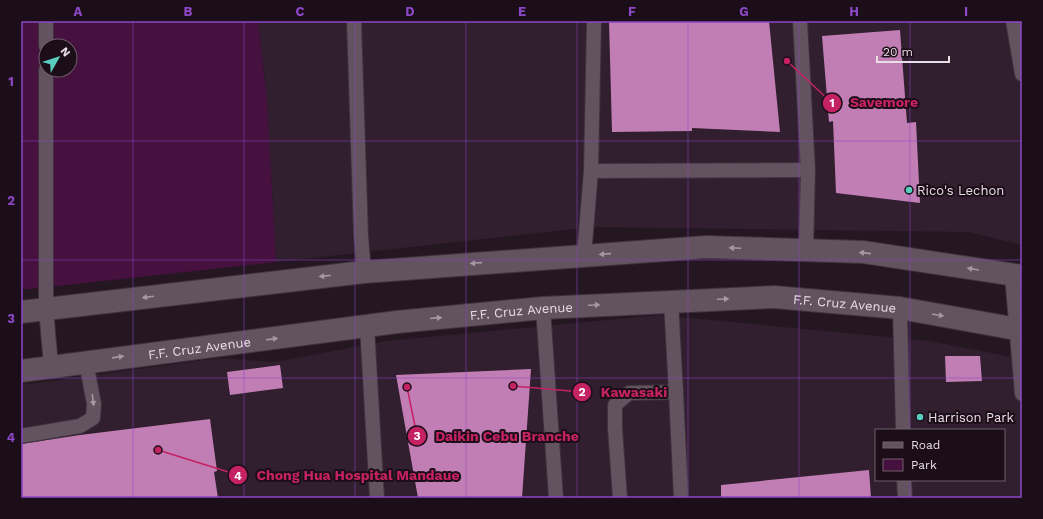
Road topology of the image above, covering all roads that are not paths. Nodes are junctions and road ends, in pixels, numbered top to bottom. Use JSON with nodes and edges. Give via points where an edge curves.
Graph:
{"nodes":[{"id":1,"x":46,"y":21,"type":"edge"},
{"id":2,"x":354,"y":21,"type":"edge"},
{"id":3,"x":594,"y":21,"type":"edge"},
{"id":4,"x":800,"y":21,"type":"edge"},
{"id":5,"x":1013,"y":21,"type":"edge"},
{"id":6,"x":46,"y":38,"type":"edge"},
{"id":7,"x":1022,"y":74,"type":"edge"},
{"id":8,"x":46,"y":78,"type":"edge"},
{"id":9,"x":808,"y":170,"type":"junction"},
{"id":10,"x":591,"y":171,"type":"junction"},
{"id":11,"x":806,"y":250,"type":"junction"},
{"id":12,"x":584,"y":256,"type":"junction"},
{"id":13,"x":364,"y":272,"type":"junction"},
{"id":14,"x":1017,"y":276,"type":"edge"},
{"id":15,"x":671,"y":301,"type":"junction"},
{"id":16,"x":543,"y":308,"type":"junction"},
{"id":17,"x":900,"y":308,"type":"junction"},
{"id":18,"x":46,"y":309,"type":"junction"},
{"id":19,"x":21,"y":312,"type":"edge"},
{"id":20,"x":367,"y":326,"type":"junction"},
{"id":21,"x":1019,"y":329,"type":"edge"},
{"id":22,"x":86,"y":362,"type":"junction"},
{"id":23,"x":52,"y":366,"type":"junction"},
{"id":24,"x":21,"y":371,"type":"edge"},
{"id":25,"x":676,"y":392,"type":"junction"},
{"id":26,"x":1022,"y":394,"type":"edge"},
{"id":27,"x":903,"y":429,"type":"edge"},
{"id":28,"x":21,"y":436,"type":"edge"},
{"id":29,"x":904,"y":481,"type":"edge"},
{"id":30,"x":378,"y":498,"type":"edge"},
{"id":31,"x":556,"y":498,"type":"edge"},
{"id":32,"x":620,"y":498,"type":"edge"},
{"id":33,"x":681,"y":498,"type":"edge"},
{"id":34,"x":905,"y":498,"type":"edge"}],
"edges":[{"from":1,"to":6,"type":"lane"},
{"from":2,"to":13,"type":"lane"},
{"from":3,"to":10,"type":"lane"},
{"from":4,"to":9,"type":"lane"},
{"from":5,"to":7,"type":"lane"},
{"from":8,"to":18,"type":"lane"},
{"from":9,"to":10,"type":"lane"},
{"from":9,"to":11,"type":"lane"},
{"from":10,"to":12,"type":"lane"},
{"from":11,"to":12,"type":"street","one_way":true,"via":[[706,246]]},
{"from":14,"to":11,"type":"street","one_way":true,"via":[[863,252]]},
{"from":12,"to":13,"type":"street","one_way":true},
{"from":13,"to":18,"type":"street","one_way":true},
{"from":14,"to":21,"type":"lane"},
{"from":16,"to":15,"type":"street","name":"F.F. Cruz Avenue","one_way":true},
{"from":15,"to":17,"type":"street","name":"F.F. Cruz Avenue","one_way":true,"via":[[774,297]]},
{"from":15,"to":25,"type":"lane"},
{"from":20,"to":16,"type":"street","name":"F.F. Cruz Avenue","one_way":true},
{"from":16,"to":31,"type":"lane"},
{"from":17,"to":21,"type":"street","name":"F.F. Cruz Avenue","one_way":true},
{"from":17,"to":27,"type":"lane"},
{"from":18,"to":19,"type":"street"},
{"from":18,"to":23,"type":"lane"},
{"from":22,"to":20,"type":"street","name":"F.F. Cruz Avenue","one_way":true},
{"from":20,"to":30,"type":"lane"},
{"from":21,"to":26,"type":"lane"},
{"from":22,"to":23,"type":"street","name":"F.F. Cruz Avenue"},
{"from":22,"to":28,"type":"lane","one_way":true,"via":[[94,404],[93,418],[80,426]]},
{"from":23,"to":24,"type":"street","name":"F.F. Cruz Avenue"},
{"from":25,"to":32,"type":"lane","via":[[629,392],[615,405]]},
{"from":25,"to":33,"type":"lane"},
{"from":29,"to":34,"type":"lane"}]}
